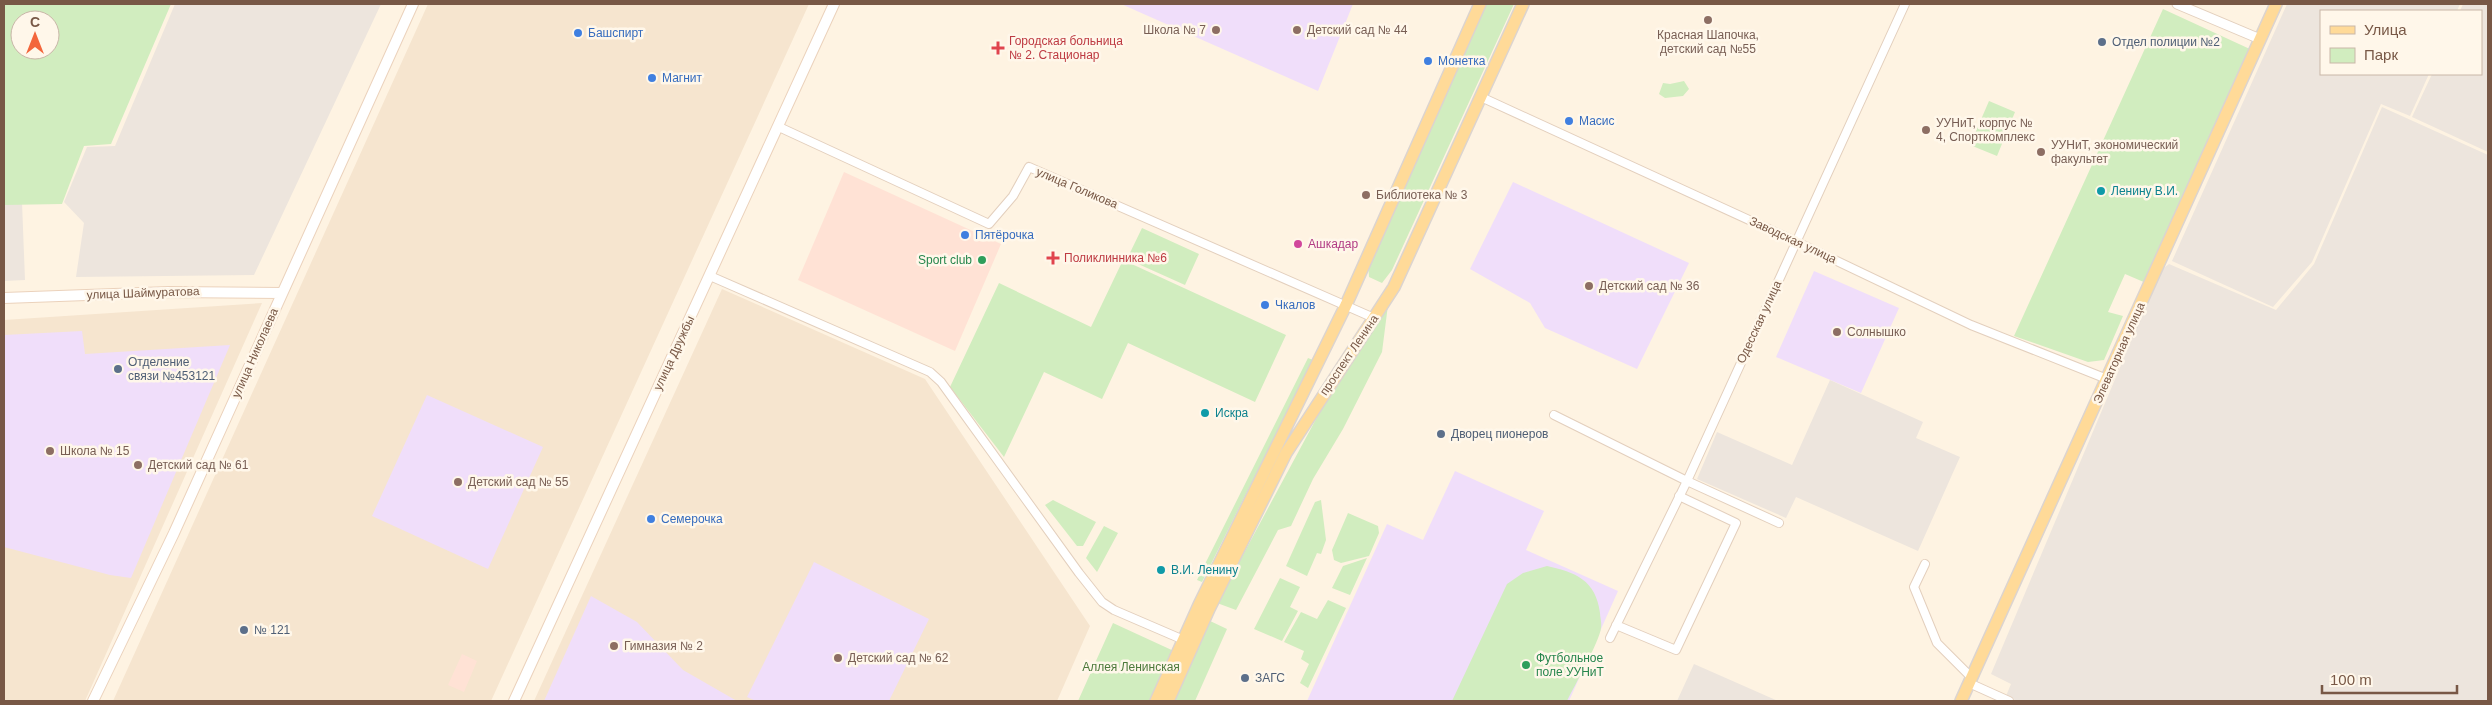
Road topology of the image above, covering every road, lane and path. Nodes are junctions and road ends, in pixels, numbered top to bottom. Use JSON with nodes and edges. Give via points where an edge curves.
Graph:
{"nodes":[{"id":1,"x":413,"y":4,"type":"edge"},
{"id":2,"x":834,"y":4,"type":"edge"},
{"id":3,"x":1480,"y":4,"type":"edge"},
{"id":4,"x":1522,"y":4,"type":"edge"},
{"id":5,"x":1905,"y":4,"type":"edge"},
{"id":6,"x":2177,"y":4,"type":"edge"},
{"id":7,"x":2276,"y":4,"type":"edge"},
{"id":8,"x":2260,"y":39,"type":"junction"},
{"id":9,"x":1481,"y":97,"type":"junction"},
{"id":10,"x":779,"y":127,"type":"junction"},
{"id":11,"x":1797,"y":242,"type":"junction"},
{"id":12,"x":710,"y":276,"type":"junction"},
{"id":13,"x":282,"y":293,"type":"junction"},
{"id":14,"x":4,"y":298,"type":"edge"},
{"id":15,"x":1346,"y":305,"type":"junction"},
{"id":16,"x":1374,"y":318,"type":"junction"},
{"id":17,"x":2107,"y":379,"type":"junction"},
{"id":18,"x":1554,"y":416,"type":"dead end"},
{"id":19,"x":1686,"y":481,"type":"junction"},
{"id":20,"x":1679,"y":496,"type":"junction"},
{"id":21,"x":1779,"y":522,"type":"dead end"},
{"id":22,"x":1925,"y":564,"type":"dead end"},
{"id":23,"x":1616,"y":625,"type":"junction"},
{"id":24,"x":1610,"y":638,"type":"dead end"},
{"id":25,"x":1189,"y":642,"type":"junction"},
{"id":26,"x":1970,"y":680,"type":"junction"},
{"id":27,"x":93,"y":701,"type":"edge"},
{"id":28,"x":514,"y":701,"type":"edge"},
{"id":29,"x":1156,"y":701,"type":"edge"},
{"id":30,"x":1168,"y":701,"type":"edge"},
{"id":31,"x":1961,"y":701,"type":"edge"},
{"id":32,"x":2009,"y":701,"type":"edge"}],
"edges":[{"from":1,"to":13,"type":"main road","name":"улица Николаева"},
{"from":2,"to":10,"type":"main road","name":"улица Дружбы"},
{"from":3,"to":15,"type":"main road","name":"проспект Ленина"},
{"from":4,"to":9,"type":"main road","name":"проспект Ленина"},
{"from":5,"to":11,"type":"street","name":"Одесская улица"},
{"from":6,"to":8,"type":"street"},
{"from":7,"to":8,"type":"main road","name":"Элеваторная улица"},
{"from":8,"to":17,"type":"main road","name":"Элеваторная улица"},
{"from":9,"to":11,"type":"street","name":"Заводская улица"},
{"from":9,"to":16,"type":"main road","name":"проспект Ленина","via":[[1397,280]]},
{"from":10,"to":12,"type":"main road","name":"улица Дружбы"},
{"from":10,"to":15,"type":"street","name":"улица Голикова","via":[[989,224],[1013,196],[1029,167]]},
{"from":11,"to":17,"type":"street","name":"Заводская улица","via":[[1971,325]]},
{"from":11,"to":19,"type":"street","name":"Одесская улица"},
{"from":12,"to":25,"type":"street","via":[[930,372],[941,382],[1102,602]]},
{"from":12,"to":28,"type":"main road","name":"улица Дружбы"},
{"from":13,"to":14,"type":"main road","name":"улица Шаймуратова","via":[[169,292]]},
{"from":13,"to":27,"type":"main road","name":"улица Николаева","via":[[174,533]]},
{"from":15,"to":16,"type":"street","name":"улица Голикова"},
{"from":15,"to":25,"type":"main road","name":"проспект Ленина"},
{"from":16,"to":25,"type":"main road","name":"проспект Ленина","via":[[1286,453]]},
{"from":17,"to":26,"type":"main road","name":"Элеваторная улица"},
{"from":18,"to":19,"type":"street"},
{"from":19,"to":20,"type":"street","name":"Одесская улица"},
{"from":19,"to":21,"type":"street"},
{"from":20,"to":23,"type":"street","name":"Одесская улица"},
{"from":20,"to":23,"type":"street","via":[[1736,522],[1676,650]]},
{"from":22,"to":26,"type":"street","via":[[1914,587],[1937,643]]},
{"from":23,"to":24,"type":"street","name":"Одесская улица"},
{"from":25,"to":29,"type":"main road","name":"проспект Ленина"},
{"from":25,"to":30,"type":"main road","name":"проспект Ленина"},
{"from":26,"to":31,"type":"main road","name":"Элеваторная улица"},
{"from":26,"to":32,"type":"street"}]}
